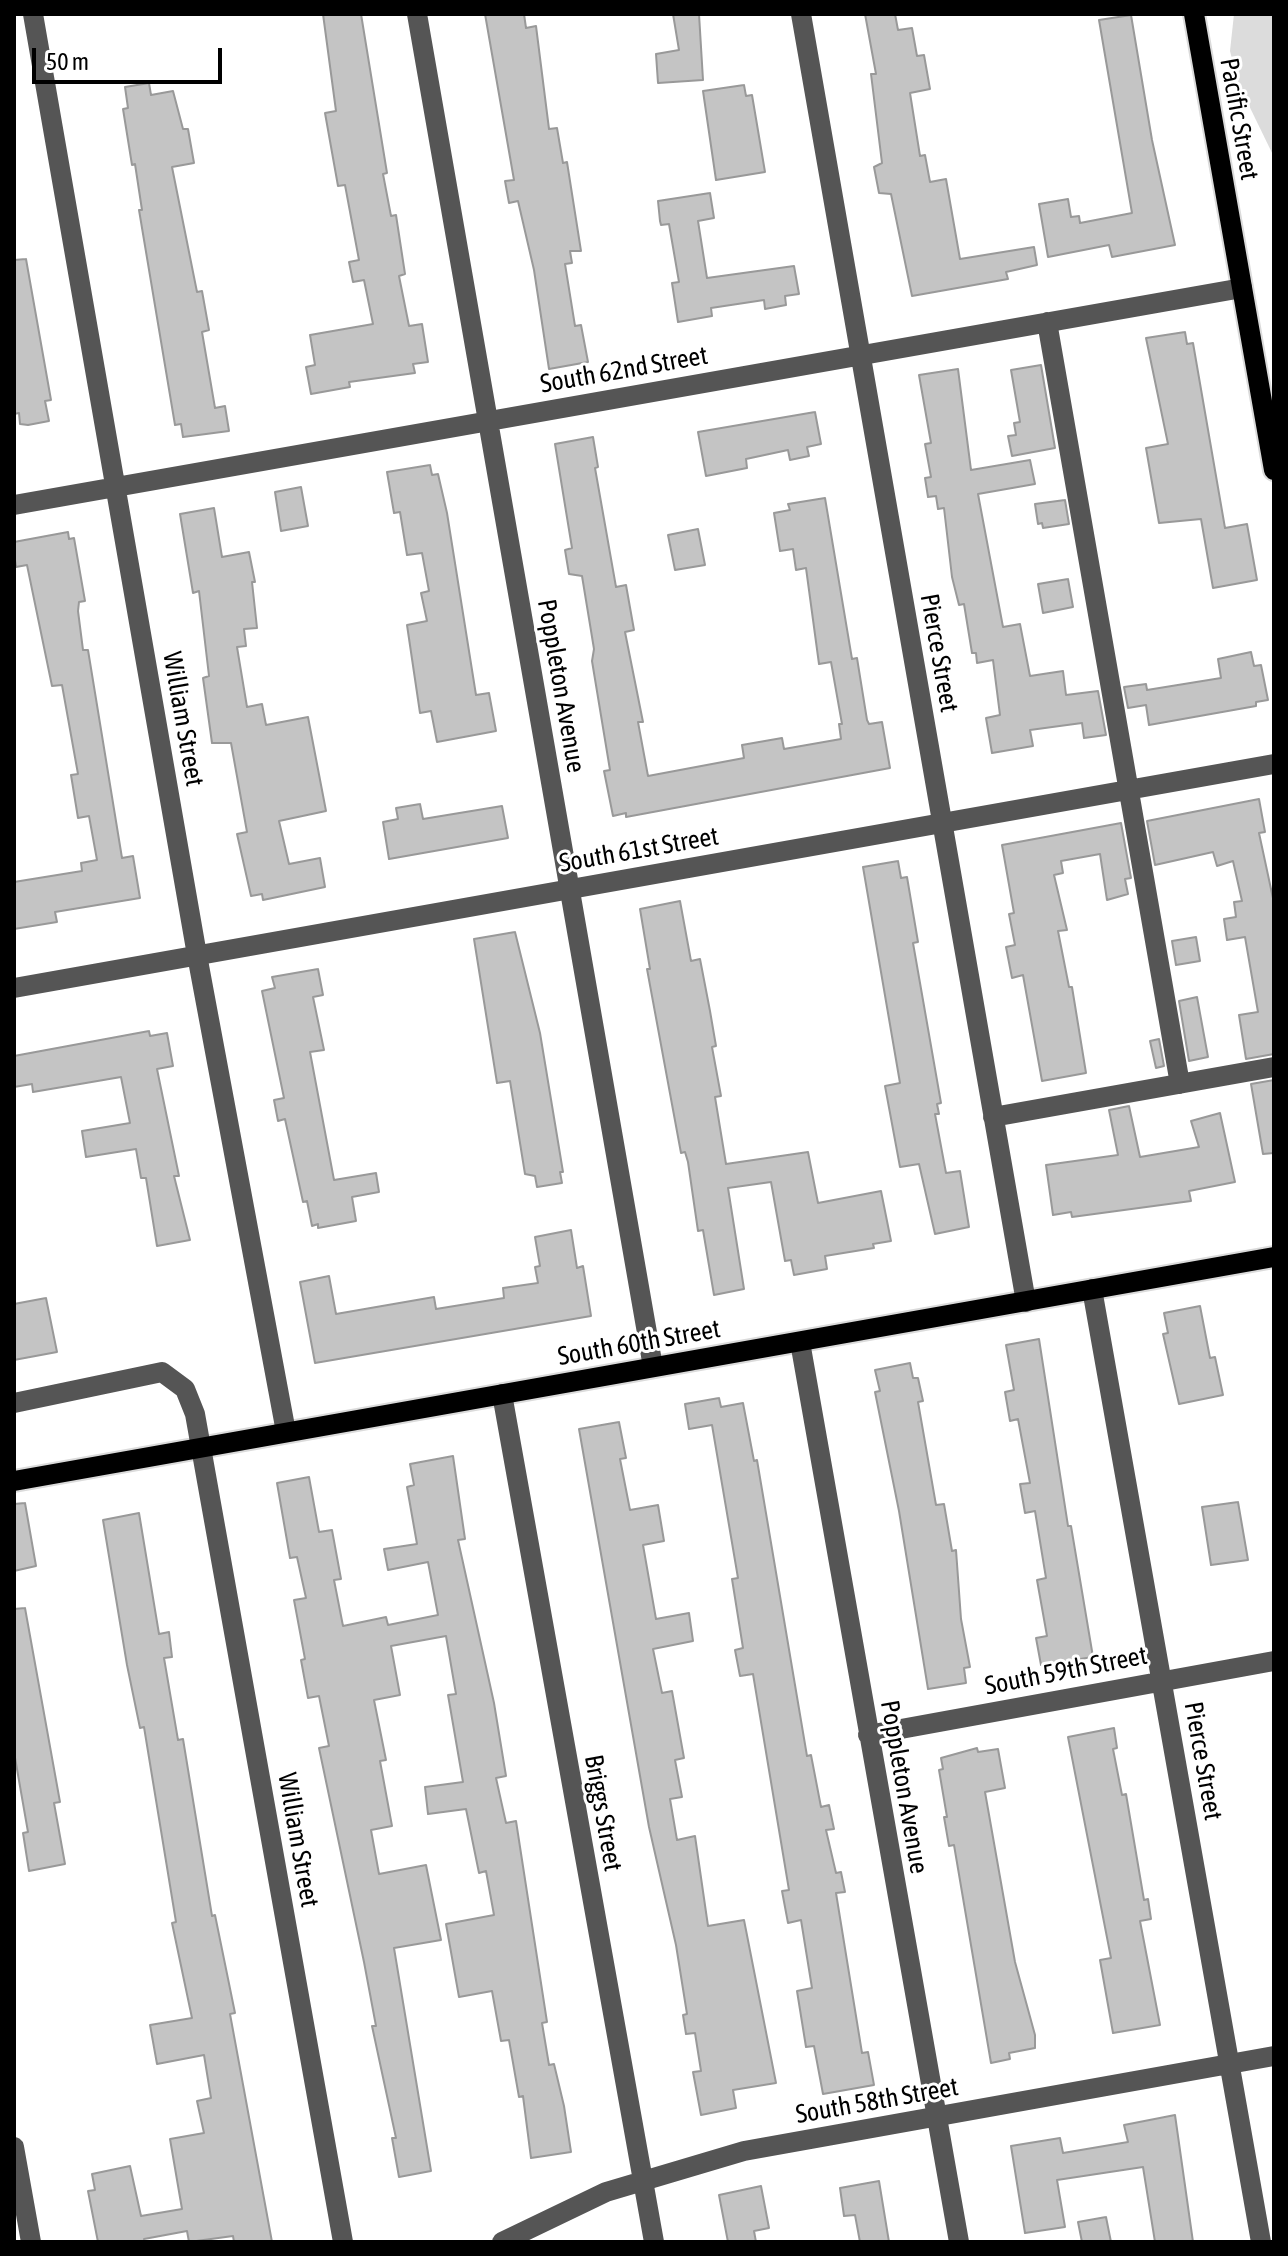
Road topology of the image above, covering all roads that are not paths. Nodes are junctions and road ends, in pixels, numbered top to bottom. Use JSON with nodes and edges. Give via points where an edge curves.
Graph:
{"nodes":[{"id":1,"x":33,"y":14,"type":"edge"},
{"id":2,"x":417,"y":14,"type":"edge"},
{"id":3,"x":801,"y":14,"type":"edge"},
{"id":4,"x":1194,"y":14,"type":"edge"},
{"id":5,"x":1242,"y":288,"type":"junction"},
{"id":6,"x":1047,"y":322,"type":"junction"},
{"id":7,"x":860,"y":355,"type":"junction"},
{"id":8,"x":488,"y":420,"type":"junction"},
{"id":9,"x":1274,"y":470,"type":"edge"},
{"id":10,"x":116,"y":487,"type":"junction"},
{"id":11,"x":14,"y":505,"type":"edge"},
{"id":12,"x":1274,"y":764,"type":"edge"},
{"id":13,"x":1129,"y":790,"type":"junction"},
{"id":14,"x":942,"y":823,"type":"junction"},
{"id":15,"x":570,"y":889,"type":"junction"},
{"id":16,"x":197,"y":955,"type":"junction"},
{"id":17,"x":14,"y":988,"type":"edge"},
{"id":18,"x":1274,"y":1067,"type":"edge"},
{"id":19,"x":1180,"y":1084,"type":"junction"},
{"id":20,"x":993,"y":1117,"type":"junction"},
{"id":21,"x":1274,"y":1257,"type":"edge"},
{"id":22,"x":1092,"y":1289,"type":"junction"},
{"id":23,"x":1026,"y":1302,"type":"junction"},
{"id":24,"x":800,"y":1342,"type":"junction"},
{"id":25,"x":653,"y":1367,"type":"junction"},
{"id":26,"x":502,"y":1394,"type":"junction"},
{"id":27,"x":14,"y":1403,"type":"edge"},
{"id":28,"x":286,"y":1432,"type":"junction"},
{"id":29,"x":202,"y":1447,"type":"junction"},
{"id":30,"x":14,"y":1481,"type":"edge"},
{"id":31,"x":1274,"y":1661,"type":"edge"},
{"id":32,"x":1162,"y":1680,"type":"junction"},
{"id":33,"x":868,"y":1735,"type":"junction"},
{"id":34,"x":1274,"y":2056,"type":"edge"},
{"id":35,"x":1229,"y":2064,"type":"junction"},
{"id":36,"x":937,"y":2116,"type":"junction"},
{"id":37,"x":14,"y":2147,"type":"edge"},
{"id":38,"x":643,"y":2180,"type":"junction"},
{"id":39,"x":31,"y":2242,"type":"edge"},
{"id":40,"x":343,"y":2242,"type":"edge"},
{"id":41,"x":502,"y":2242,"type":"edge"},
{"id":42,"x":654,"y":2242,"type":"edge"},
{"id":43,"x":959,"y":2242,"type":"edge"},
{"id":44,"x":1261,"y":2242,"type":"edge"}],
"edges":[{"from":1,"to":10,"type":"street","name":"William Street"},
{"from":2,"to":8,"type":"street","name":"Poppleton Avenue"},
{"from":3,"to":7,"type":"street","name":"Pierce Street"},
{"from":4,"to":5,"type":"main road","name":"Pacific Street"},
{"from":5,"to":6,"type":"street","name":"South 62nd Street"},
{"from":5,"to":9,"type":"main road","name":"Pacific Street"},
{"from":6,"to":7,"type":"street","name":"South 62nd Street"},
{"from":6,"to":13,"type":"street"},
{"from":7,"to":8,"type":"street","name":"South 62nd Street"},
{"from":7,"to":14,"type":"street","name":"Pierce Street"},
{"from":8,"to":10,"type":"street","name":"South 62nd Street"},
{"from":8,"to":15,"type":"street","name":"Poppleton Avenue"},
{"from":10,"to":11,"type":"street","name":"South 62nd Street"},
{"from":10,"to":16,"type":"street","name":"William Street"},
{"from":12,"to":13,"type":"street","name":"South 61st Street"},
{"from":13,"to":14,"type":"street","name":"South 61st Street"},
{"from":13,"to":19,"type":"street"},
{"from":14,"to":15,"type":"street","name":"South 61st Street"},
{"from":14,"to":20,"type":"street","name":"Pierce Street"},
{"from":15,"to":16,"type":"street","name":"South 61st Street"},
{"from":15,"to":25,"type":"street","name":"Poppleton Avenue"},
{"from":16,"to":17,"type":"street","name":"South 61st Street"},
{"from":16,"to":28,"type":"street","name":"William Street"},
{"from":18,"to":19,"type":"street"},
{"from":19,"to":20,"type":"street"},
{"from":20,"to":23,"type":"street","name":"Pierce Street"},
{"from":21,"to":22,"type":"main road","name":"South 60th Street"},
{"from":22,"to":23,"type":"main road","name":"South 60th Street"},
{"from":22,"to":32,"type":"street","name":"Pierce Street"},
{"from":23,"to":24,"type":"main road","name":"South 60th Street"},
{"from":24,"to":25,"type":"main road","name":"South 60th Street"},
{"from":24,"to":33,"type":"street","name":"Poppleton Avenue"},
{"from":25,"to":26,"type":"main road","name":"South 60th Street"},
{"from":26,"to":28,"type":"main road","name":"South 60th Street"},
{"from":26,"to":38,"type":"street","name":"Briggs Street"},
{"from":27,"to":29,"type":"street","name":"William Street","via":[[162,1372],[185,1389]]},
{"from":28,"to":29,"type":"main road","name":"South 60th Street"},
{"from":29,"to":30,"type":"main road","name":"South 60th Street"},
{"from":29,"to":40,"type":"street","name":"William Street"},
{"from":31,"to":32,"type":"street","name":"South 59th Street"},
{"from":32,"to":33,"type":"street","name":"South 59th Street"},
{"from":32,"to":35,"type":"street","name":"Pierce Street"},
{"from":33,"to":36,"type":"street","name":"Poppleton Avenue"},
{"from":34,"to":35,"type":"street","name":"South 58th Street"},
{"from":35,"to":36,"type":"street","name":"South 58th Street"},
{"from":35,"to":44,"type":"street","name":"Pierce Street"},
{"from":36,"to":38,"type":"street","name":"South 58th Street","via":[[744,2151]]},
{"from":36,"to":43,"type":"street","name":"Poppleton Avenue"},
{"from":37,"to":39,"type":"street"},
{"from":38,"to":41,"type":"street","name":"South 58th Street"},
{"from":38,"to":42,"type":"street","name":"Briggs Street"}]}
